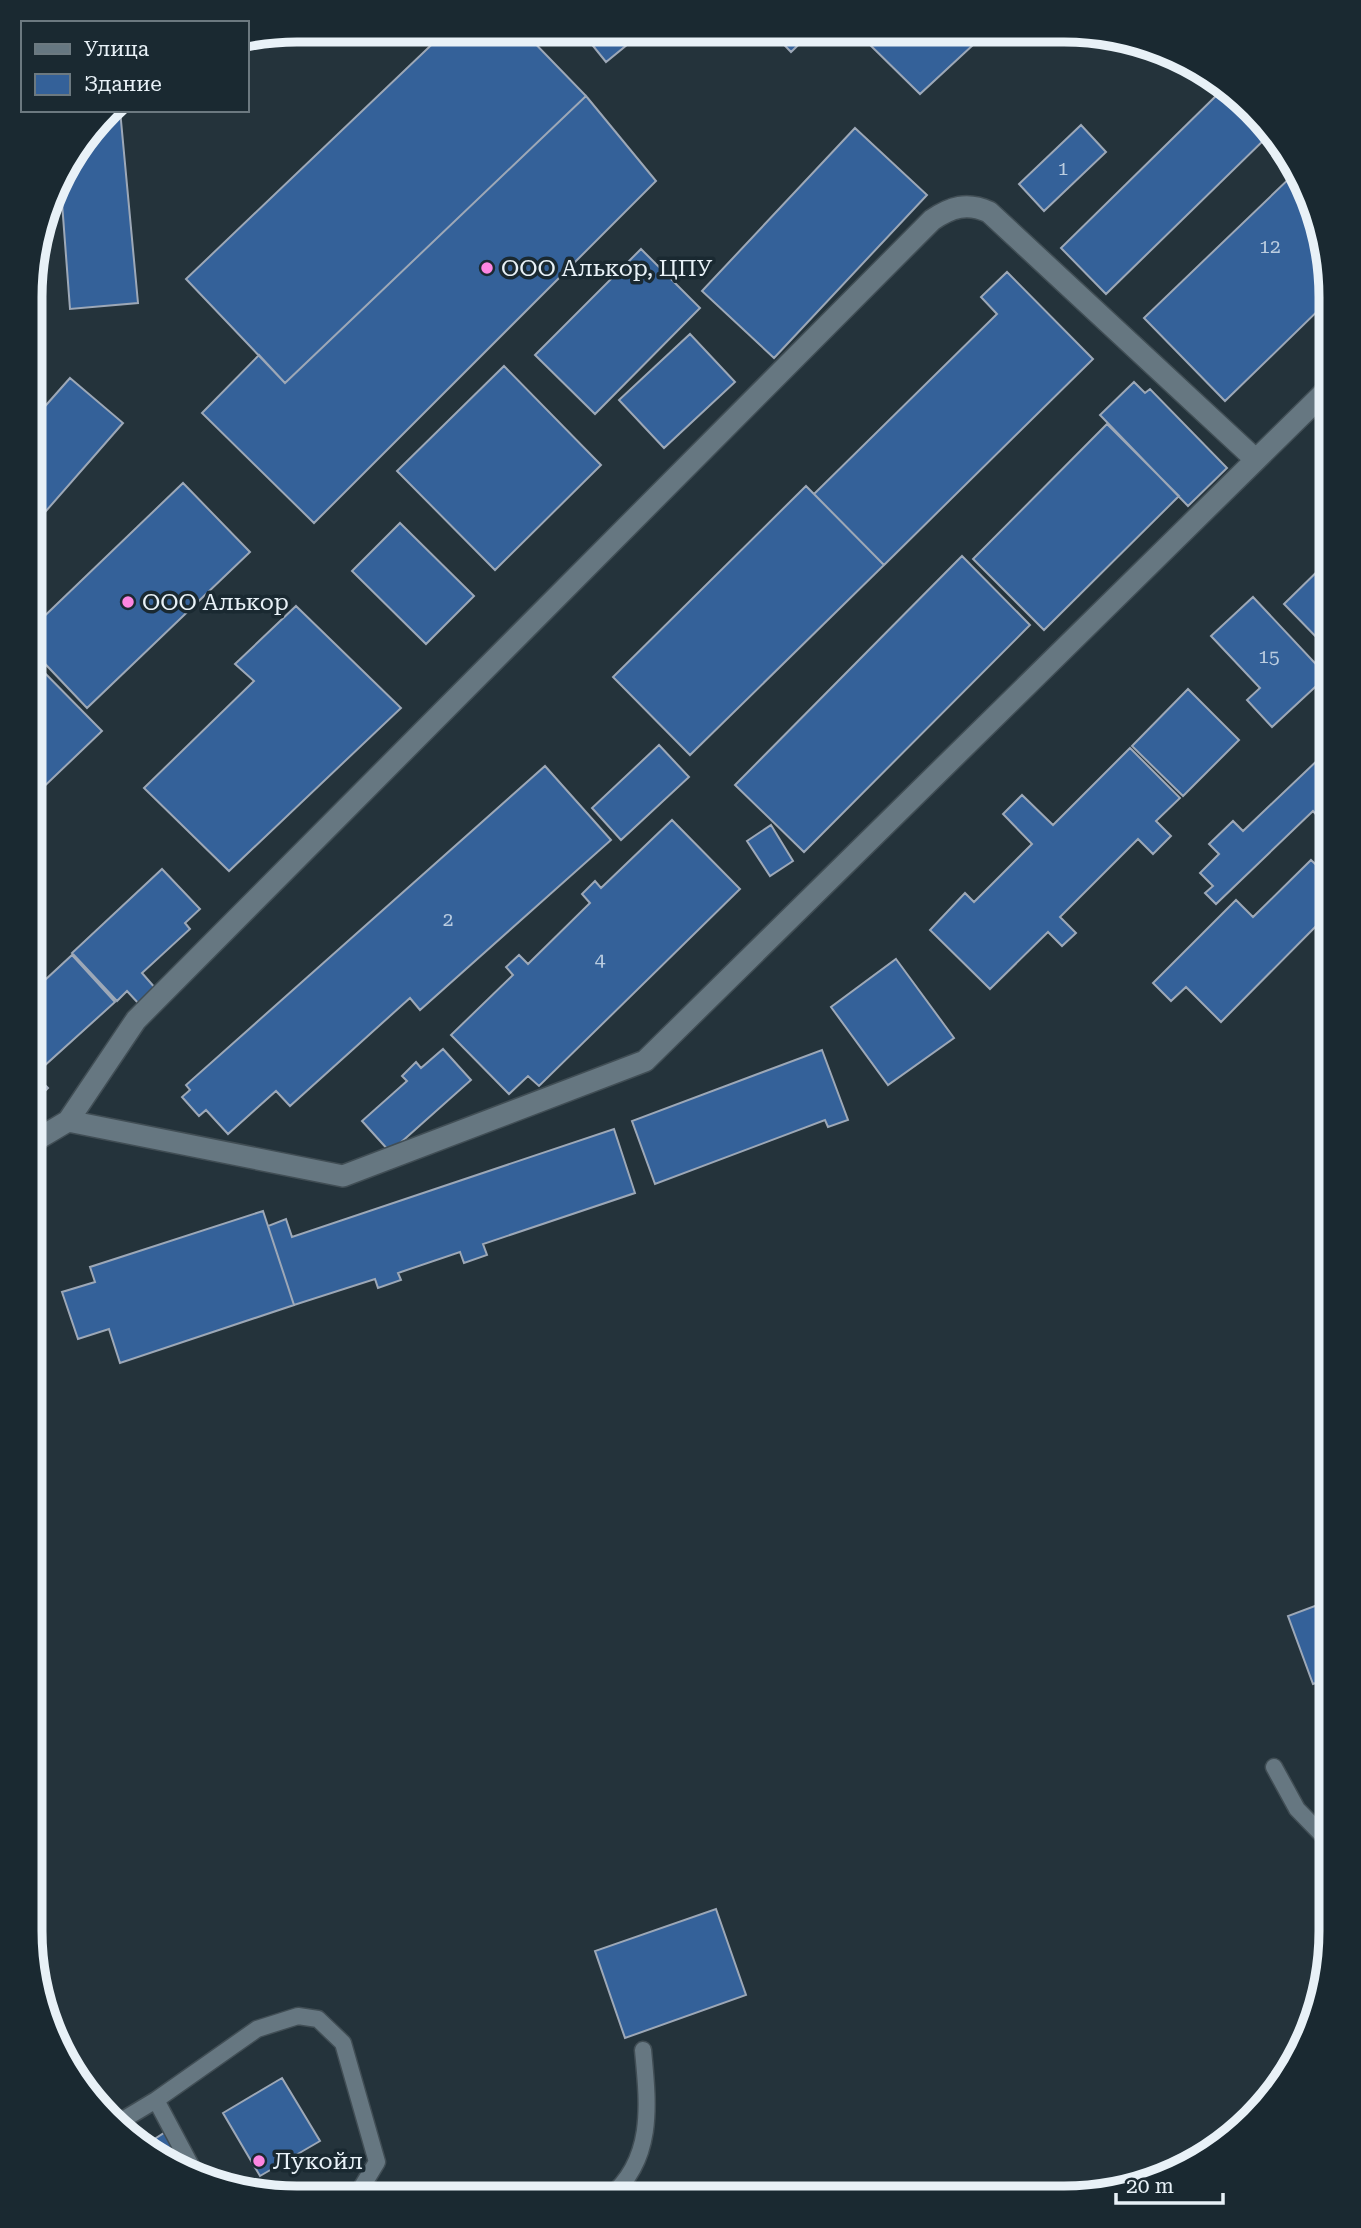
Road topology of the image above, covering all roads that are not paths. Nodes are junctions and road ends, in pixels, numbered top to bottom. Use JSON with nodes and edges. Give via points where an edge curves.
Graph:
{"nodes":[{"id":1,"x":1319,"y":398,"type":"edge"},
{"id":2,"x":1255,"y":459,"type":"junction"},
{"id":3,"x":68,"y":1121,"type":"junction"},
{"id":4,"x":42,"y":1136,"type":"edge"},
{"id":5,"x":1274,"y":1767,"type":"dead end"},
{"id":6,"x":1319,"y":1832,"type":"edge"},
{"id":7,"x":643,"y":2050,"type":"dead end"},
{"id":8,"x":156,"y":2100,"type":"junction"},
{"id":9,"x":125,"y":2119,"type":"edge"},
{"id":10,"x":189,"y":2162,"type":"edge"},
{"id":11,"x":362,"y":2186,"type":"edge"},
{"id":12,"x":622,"y":2186,"type":"edge"}],
"edges":[{"from":1,"to":2,"type":"street"},
{"from":2,"to":3,"type":"street","via":[[645,1061],[343,1176]]},
{"from":2,"to":3,"type":"street","via":[[989,212],[975,206],[946,211],[932,220],[136,1020]]},
{"from":3,"to":4,"type":"street"},
{"from":5,"to":6,"type":"lane","via":[[1297,1809]]},
{"from":7,"to":12,"type":"lane","via":[[648,2100],[644,2146]]},
{"from":8,"to":9,"type":"lane"},
{"from":8,"to":10,"type":"lane"},
{"from":8,"to":11,"type":"lane","via":[[257,2029],[298,2016],[318,2019],[343,2043],[377,2162]]}]}
